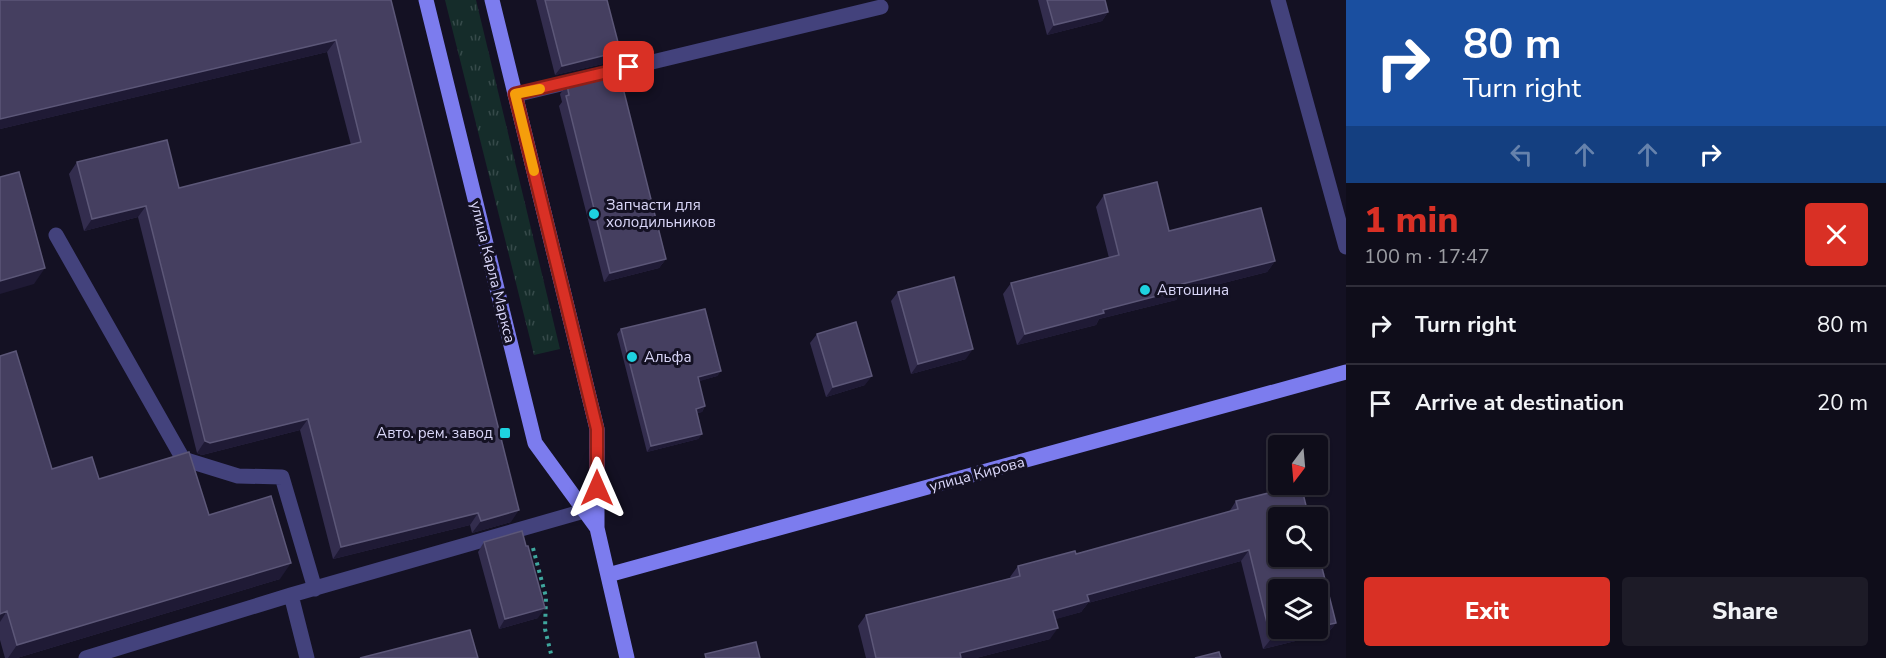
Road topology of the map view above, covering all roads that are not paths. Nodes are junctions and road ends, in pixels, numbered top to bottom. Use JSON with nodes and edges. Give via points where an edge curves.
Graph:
{"nodes":[{"id":1,"x":426,"y":0,"type":"edge"},
{"id":2,"x":492,"y":0,"type":"edge"},
{"id":3,"x":1278,"y":0,"type":"edge"},
{"id":4,"x":881,"y":7,"type":"dead end"},
{"id":5,"x":515,"y":94,"type":"junction"},
{"id":6,"x":56,"y":235,"type":"dead end"},
{"id":7,"x":1346,"y":247,"type":"edge"},
{"id":8,"x":1346,"y":372,"type":"edge"},
{"id":9,"x":584,"y":511,"type":"junction"},
{"id":10,"x":597,"y":528,"type":"junction"},
{"id":11,"x":608,"y":575,"type":"junction"},
{"id":12,"x":315,"y":588,"type":"junction"},
{"id":13,"x":291,"y":595,"type":"junction"},
{"id":14,"x":122,"y":653,"type":"edge"},
{"id":15,"x":86,"y":658,"type":"edge"},
{"id":16,"x":307,"y":658,"type":"edge"},
{"id":17,"x":627,"y":658,"type":"edge"}],
"edges":[{"from":1,"to":9,"type":"main road","name":"улица Карла Маркса","via":[[535,443]]},
{"from":2,"to":5,"type":"main road","name":"улица Карла Маркса"},
{"from":3,"to":7,"type":"lane"},
{"from":4,"to":5,"type":"lane"},
{"from":5,"to":10,"type":"main road","name":"улица Карла Маркса","via":[[597,429]]},
{"from":6,"to":12,"type":"lane","via":[[183,459],[238,476],[282,477]]},
{"from":8,"to":11,"type":"main road","name":"улица Кирова"},
{"from":9,"to":10,"type":"main road","name":"улица Карла Маркса"},
{"from":9,"to":12,"type":"lane"},
{"from":10,"to":11,"type":"main road","name":"улица Карла Маркса"},
{"from":11,"to":17,"type":"main road","name":"улица Карла Маркса"},
{"from":12,"to":13,"type":"lane"},
{"from":13,"to":14,"type":"lane"},
{"from":13,"to":16,"type":"lane"},
{"from":14,"to":15,"type":"lane"}]}
